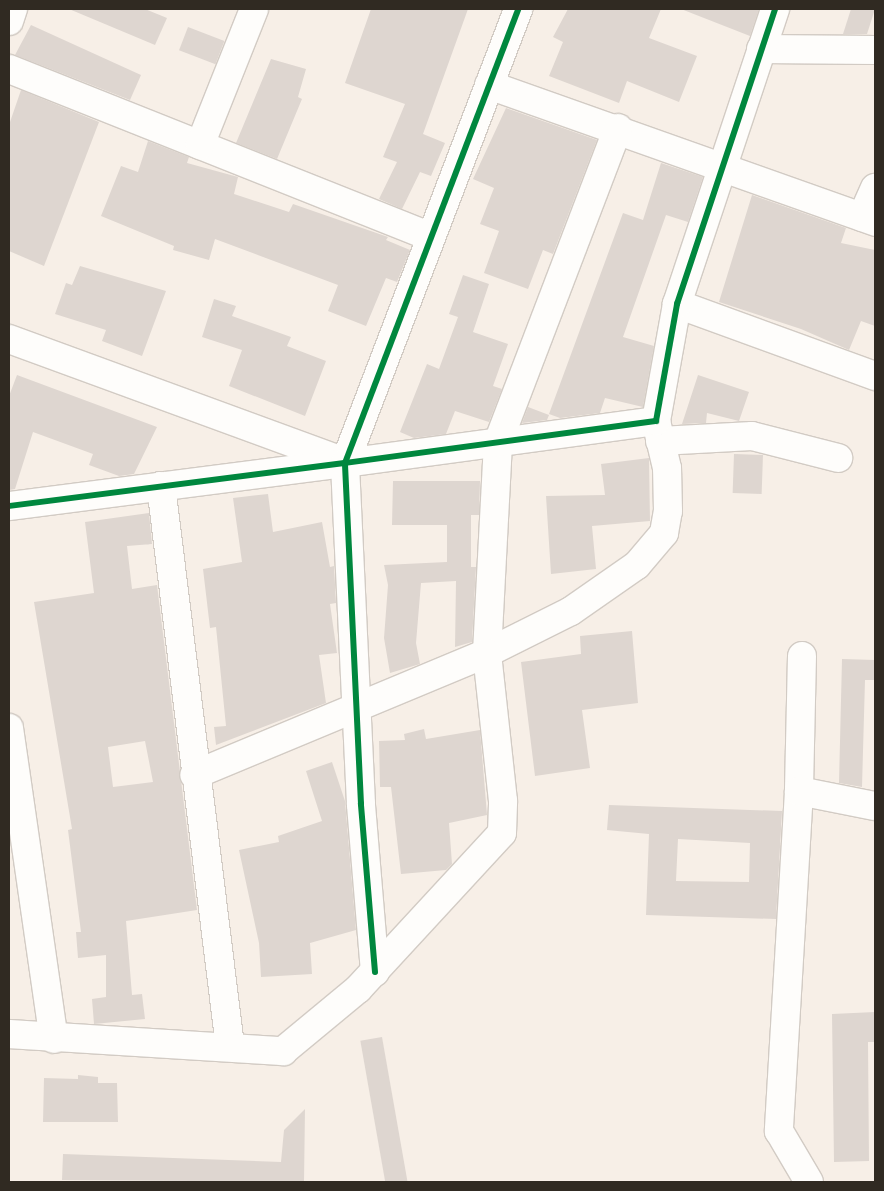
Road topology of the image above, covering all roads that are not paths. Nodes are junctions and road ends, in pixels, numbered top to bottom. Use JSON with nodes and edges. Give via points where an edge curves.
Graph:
{"nodes":[{"id":1,"x":13,"y":9,"type":"edge"},
{"id":2,"x":254,"y":9,"type":"edge"},
{"id":3,"x":518,"y":9,"type":"edge"},
{"id":4,"x":775,"y":9,"type":"edge"},
{"id":5,"x":9,"y":22,"type":"edge"},
{"id":6,"x":761,"y":49,"type":"junction"},
{"id":7,"x":875,"y":50,"type":"edge"},
{"id":8,"x":9,"y":69,"type":"edge"},
{"id":9,"x":489,"y":85,"type":"junction"},
{"id":10,"x":618,"y":128,"type":"junction"},
{"id":11,"x":200,"y":145,"type":"junction"},
{"id":12,"x":721,"y":166,"type":"junction"},
{"id":13,"x":875,"y":188,"type":"edge"},
{"id":14,"x":869,"y":220,"type":"edge"},
{"id":15,"x":432,"y":237,"type":"junction"},
{"id":16,"x":677,"y":304,"type":"junction"},
{"id":17,"x":9,"y":339,"type":"edge"},
{"id":18,"x":875,"y":376,"type":"edge"},
{"id":19,"x":658,"y":431,"type":"junction"},
{"id":20,"x":498,"y":443,"type":"junction"},
{"id":21,"x":838,"y":458,"type":"dead end"},
{"id":22,"x":345,"y":463,"type":"junction"},
{"id":23,"x":161,"y":486,"type":"junction"},
{"id":24,"x":9,"y":506,"type":"edge"},
{"id":25,"x":488,"y":653,"type":"junction"},
{"id":26,"x":802,"y":656,"type":"dead end"},
{"id":27,"x":356,"y":707,"type":"junction"},
{"id":28,"x":9,"y":728,"type":"edge"},
{"id":29,"x":194,"y":774,"type":"junction"},
{"id":30,"x":800,"y":791,"type":"junction"},
{"id":31,"x":875,"y":806,"type":"edge"},
{"id":32,"x":374,"y":972,"type":"junction"},
{"id":33,"x":9,"y":1034,"type":"edge"},
{"id":34,"x":54,"y":1039,"type":"junction"},
{"id":35,"x":230,"y":1046,"type":"junction"},
{"id":36,"x":809,"y":1182,"type":"edge"}],
"edges":[{"from":1,"to":5,"type":"street"},
{"from":2,"to":11,"type":"street"},
{"from":3,"to":9,"type":"street"},
{"from":4,"to":6,"type":"street"},
{"from":6,"to":7,"type":"street"},
{"from":6,"to":12,"type":"street"},
{"from":8,"to":11,"type":"street"},
{"from":9,"to":10,"type":"street"},
{"from":9,"to":15,"type":"street"},
{"from":10,"to":12,"type":"street"},
{"from":10,"to":20,"type":"street"},
{"from":11,"to":15,"type":"street"},
{"from":12,"to":14,"type":"street"},
{"from":12,"to":16,"type":"street"},
{"from":13,"to":14,"type":"street"},
{"from":15,"to":22,"type":"street"},
{"from":16,"to":18,"type":"street"},
{"from":16,"to":19,"type":"street"},
{"from":17,"to":22,"type":"street"},
{"from":19,"to":20,"type":"street"},
{"from":19,"to":21,"type":"street","via":[[752,436]]},
{"from":19,"to":25,"type":"street","via":[[668,510],[664,533],[638,565],[571,611]]},
{"from":20,"to":22,"type":"street"},
{"from":20,"to":25,"type":"street"},
{"from":22,"to":23,"type":"street"},
{"from":22,"to":27,"type":"street"},
{"from":23,"to":24,"type":"street"},
{"from":23,"to":29,"type":"street"},
{"from":25,"to":27,"type":"street"},
{"from":25,"to":32,"type":"street","via":[[503,801],[502,833]]},
{"from":26,"to":30,"type":"street"},
{"from":27,"to":29,"type":"street"},
{"from":27,"to":32,"type":"street"},
{"from":28,"to":34,"type":"street"},
{"from":29,"to":35,"type":"street"},
{"from":30,"to":31,"type":"street"},
{"from":30,"to":36,"type":"street","via":[[779,1131]]},
{"from":32,"to":35,"type":"street","via":[[283,1050]]},
{"from":33,"to":34,"type":"street"},
{"from":34,"to":35,"type":"street"}]}
